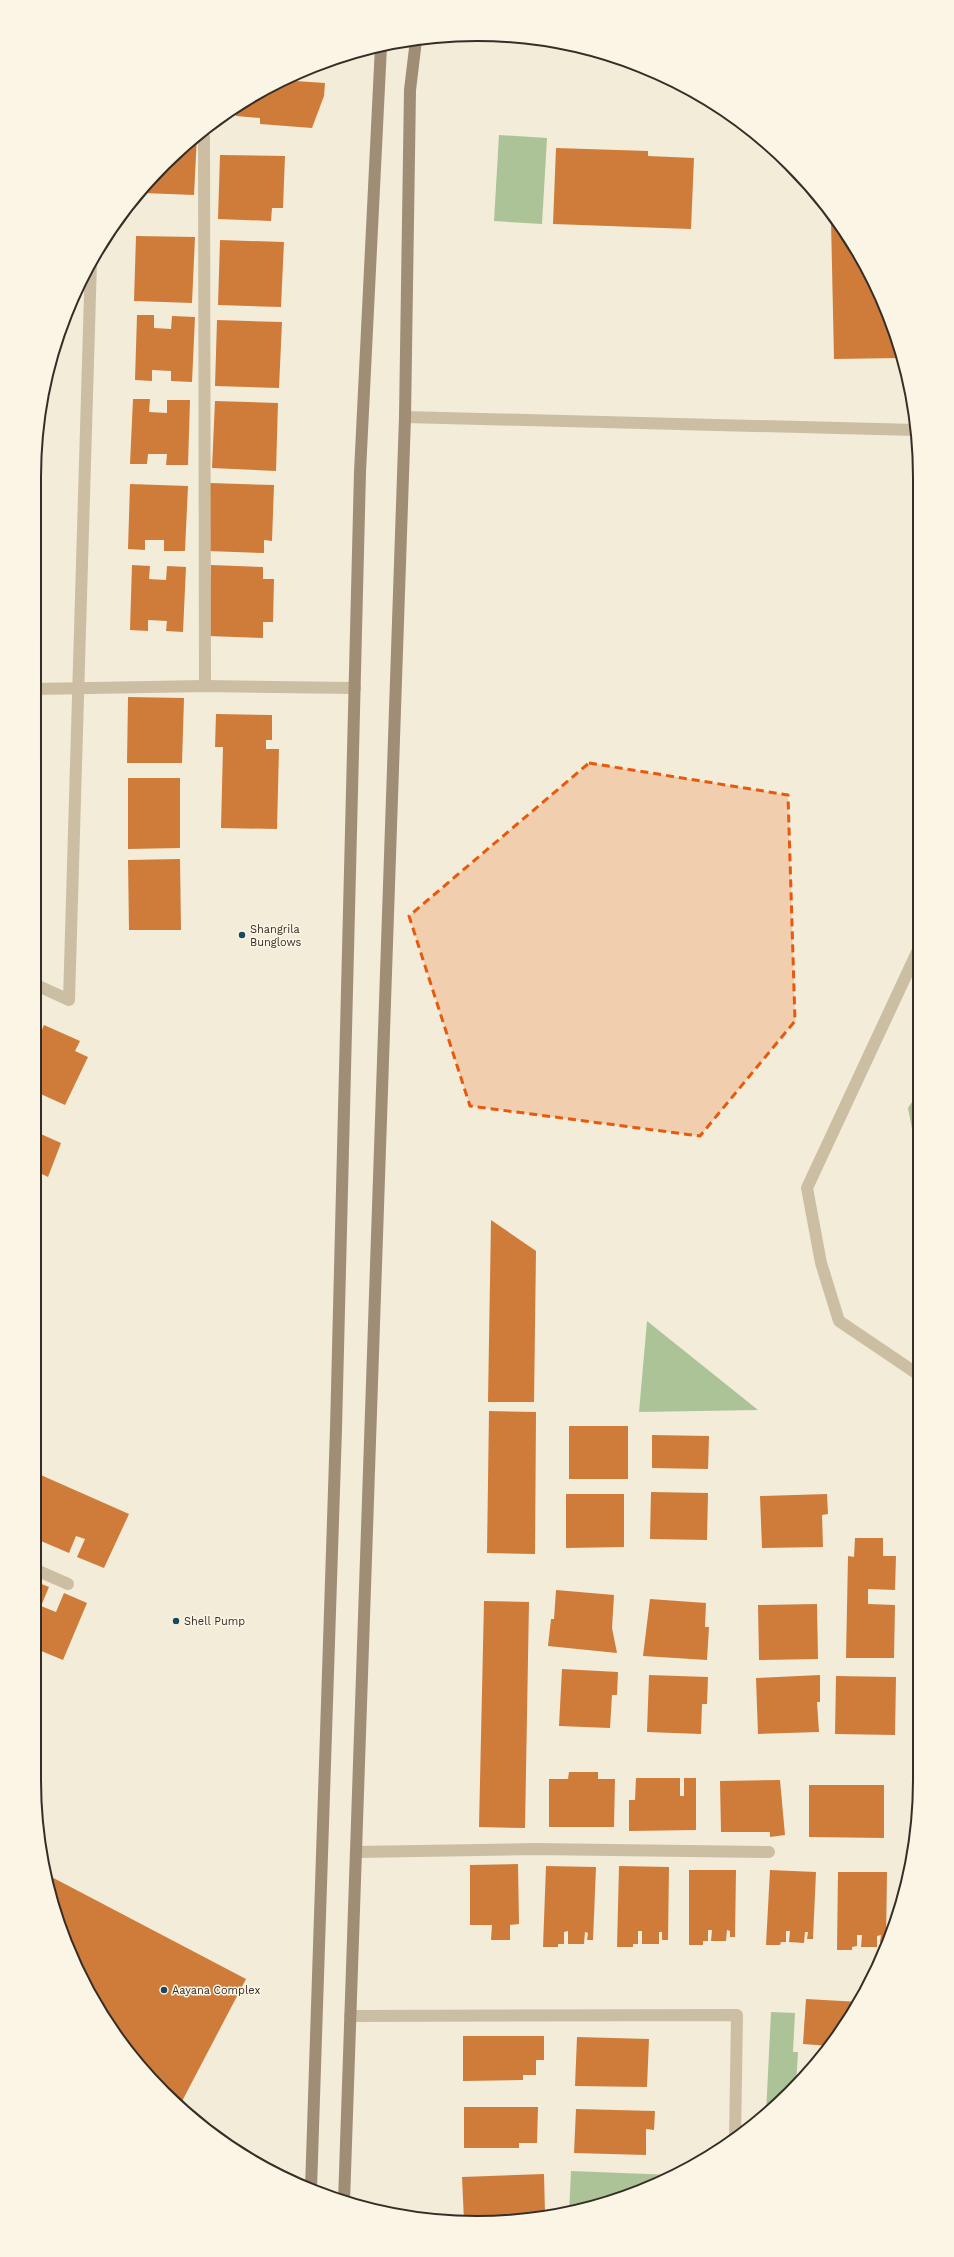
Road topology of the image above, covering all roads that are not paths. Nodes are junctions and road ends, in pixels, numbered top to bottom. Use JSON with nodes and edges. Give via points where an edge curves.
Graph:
{"nodes":[{"id":1,"x":415,"y":46,"type":"edge"},
{"id":2,"x":381,"y":52,"type":"edge"},
{"id":3,"x":204,"y":137,"type":"dead end"},
{"id":4,"x":91,"y":275,"type":"edge"},
{"id":5,"x":405,"y":417,"type":"junction"},
{"id":6,"x":910,"y":430,"type":"edge"},
{"id":7,"x":205,"y":686,"type":"junction"},
{"id":8,"x":77,"y":688,"type":"junction"},
{"id":9,"x":354,"y":688,"type":"junction"},
{"id":10,"x":41,"y":689,"type":"edge"},
{"id":11,"x":913,"y":961,"type":"edge"},
{"id":12,"x":41,"y":987,"type":"edge"},
{"id":13,"x":913,"y":1372,"type":"edge"},
{"id":14,"x":41,"y":1572,"type":"edge"},
{"id":15,"x":68,"y":1584,"type":"dead end"},
{"id":16,"x":356,"y":1852,"type":"junction"},
{"id":17,"x":768,"y":1852,"type":"dead end"},
{"id":18,"x":350,"y":2016,"type":"junction"},
{"id":19,"x":735,"y":2131,"type":"edge"},
{"id":20,"x":311,"y":2183,"type":"edge"},
{"id":21,"x":344,"y":2195,"type":"edge"}],
"edges":[{"from":1,"to":5,"type":"main road","via":[[410,90]]},
{"from":2,"to":9,"type":"main road","via":[[360,472]]},
{"from":3,"to":7,"type":"street"},
{"from":4,"to":8,"type":"street"},
{"from":5,"to":6,"type":"street"},
{"from":5,"to":16,"type":"main road"},
{"from":7,"to":8,"type":"street"},
{"from":7,"to":9,"type":"street"},
{"from":8,"to":10,"type":"street"},
{"from":8,"to":12,"type":"street","via":[[69,1000]]},
{"from":9,"to":20,"type":"main road","via":[[336,1428]]},
{"from":11,"to":13,"type":"street","via":[[807,1188],[821,1263],[839,1321]]},
{"from":14,"to":15,"type":"street"},
{"from":16,"to":17,"type":"street","via":[[535,1849]]},
{"from":16,"to":18,"type":"main road"},
{"from":18,"to":19,"type":"street","via":[[737,2015]]},
{"from":18,"to":21,"type":"main road"}]}
